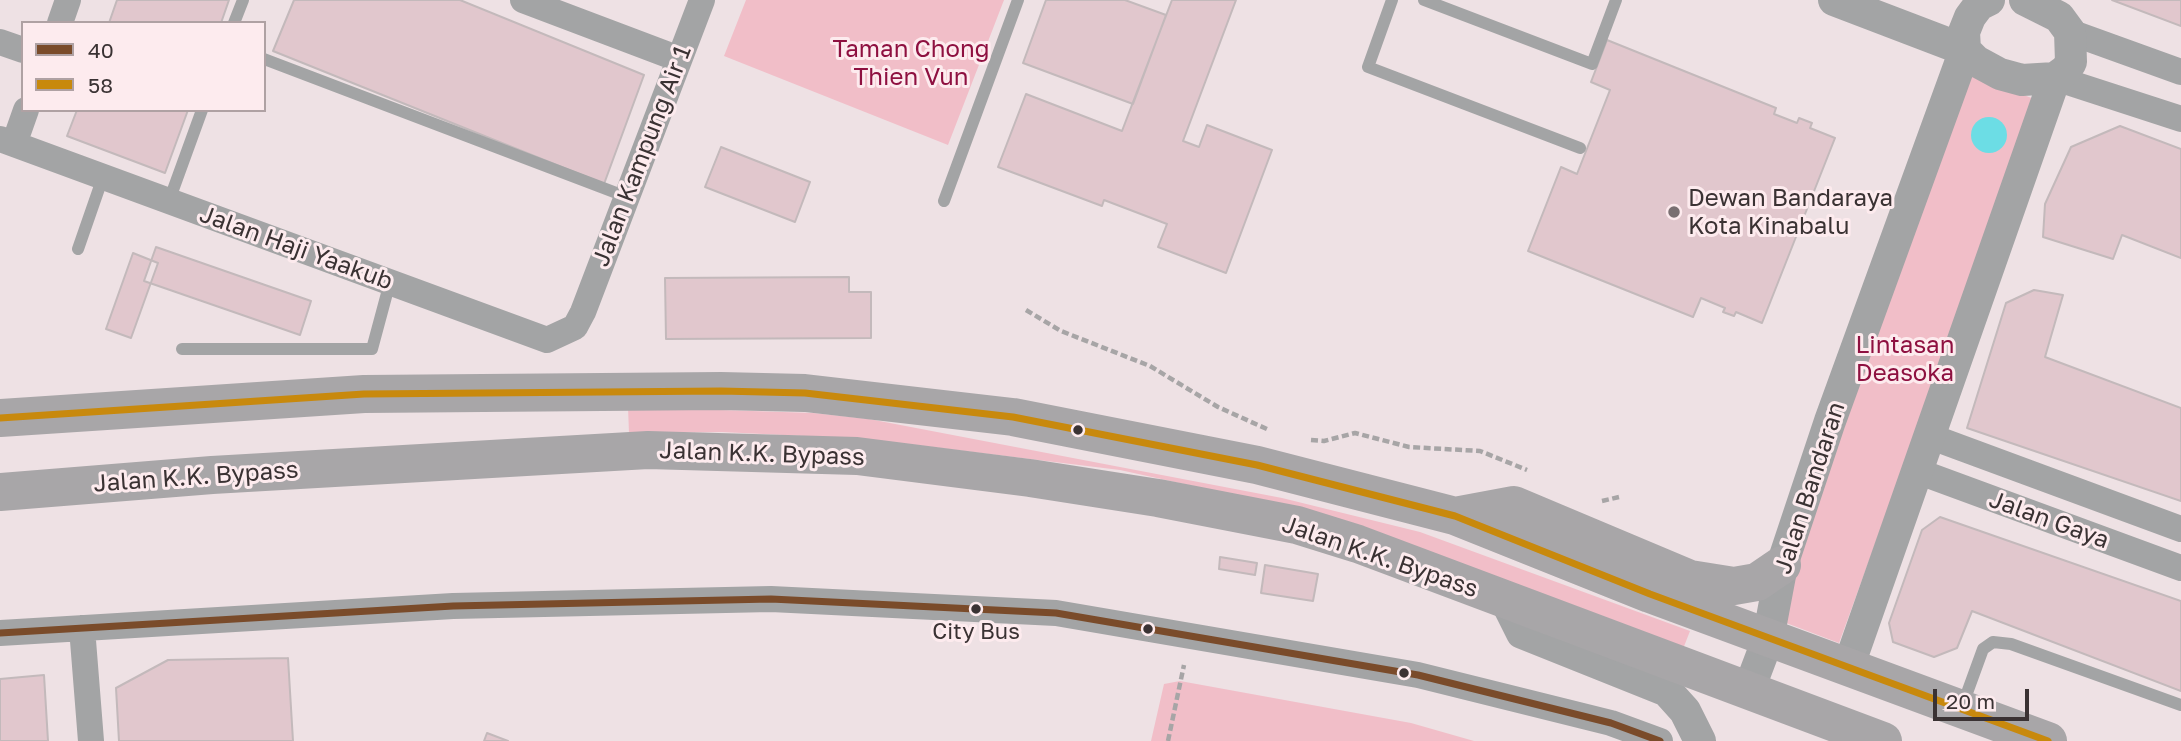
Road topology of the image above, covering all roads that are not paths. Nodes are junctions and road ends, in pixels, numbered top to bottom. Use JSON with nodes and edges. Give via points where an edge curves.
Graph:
{"nodes":[{"id":1,"x":68,"y":0,"type":"edge"},
{"id":2,"x":243,"y":0,"type":"edge"},
{"id":3,"x":523,"y":0,"type":"edge"},
{"id":4,"x":702,"y":0,"type":"edge"},
{"id":5,"x":1018,"y":0,"type":"edge"},
{"id":6,"x":1392,"y":0,"type":"edge"},
{"id":7,"x":1424,"y":0,"type":"edge"},
{"id":8,"x":1616,"y":0,"type":"edge"},
{"id":9,"x":1834,"y":0,"type":"edge"},
{"id":10,"x":1989,"y":0,"type":"edge"},
{"id":11,"x":2025,"y":0,"type":"edge"},
{"id":12,"x":61,"y":21,"type":"edge"},
{"id":13,"x":235,"y":21,"type":"edge"},
{"id":14,"x":2070,"y":32,"type":"junction"},
{"id":15,"x":0,"y":42,"type":"edge"},
{"id":16,"x":21,"y":49,"type":"edge"},
{"id":17,"x":1965,"y":50,"type":"junction"},
{"id":18,"x":679,"y":59,"type":"junction"},
{"id":19,"x":266,"y":60,"type":"edge"},
{"id":20,"x":2181,"y":72,"type":"edge"},
{"id":21,"x":2055,"y":78,"type":"junction"},
{"id":22,"x":25,"y":112,"type":"edge"},
{"id":23,"x":201,"y":112,"type":"edge"},
{"id":24,"x":2181,"y":120,"type":"edge"},
{"id":25,"x":7,"y":142,"type":"edge"},
{"id":26,"x":1580,"y":148,"type":"dead end"},
{"id":27,"x":103,"y":177,"type":"junction"},
{"id":28,"x":627,"y":197,"type":"junction"},
{"id":29,"x":169,"y":201,"type":"junction"},
{"id":30,"x":944,"y":201,"type":"dead end"},
{"id":31,"x":78,"y":249,"type":"dead end"},
{"id":32,"x":390,"y":282,"type":"junction"},
{"id":33,"x":583,"y":312,"type":"joint"},
{"id":34,"x":182,"y":349,"type":"dead end"},
{"id":35,"x":0,"y":418,"type":"edge"},
{"id":36,"x":1929,"y":436,"type":"junction"},
{"id":37,"x":1917,"y":471,"type":"junction"},
{"id":38,"x":0,"y":492,"type":"edge"},
{"id":39,"x":1455,"y":516,"type":"junction"},
{"id":40,"x":2181,"y":529,"type":"edge"},
{"id":41,"x":1782,"y":565,"type":"junction"},
{"id":42,"x":2181,"y":568,"type":"edge"},
{"id":43,"x":1506,"y":601,"type":"junction"},
{"id":44,"x":82,"y":628,"type":"junction"},
{"id":45,"x":0,"y":633,"type":"edge"},
{"id":46,"x":1768,"y":639,"type":"junction"},
{"id":47,"x":1849,"y":665,"type":"junction"},
{"id":48,"x":1748,"y":692,"type":"junction"},
{"id":49,"x":2181,"y":705,"type":"edge"},
{"id":50,"x":1961,"y":708,"type":"junction"},
{"id":51,"x":91,"y":741,"type":"edge"},
{"id":52,"x":1661,"y":741,"type":"edge"},
{"id":53,"x":1700,"y":741,"type":"edge"},
{"id":54,"x":1883,"y":741,"type":"edge"},
{"id":55,"x":2048,"y":741,"type":"edge"}],
"edges":[{"from":1,"to":12,"type":"street"},
{"from":2,"to":13,"type":"lane"},
{"from":3,"to":18,"type":"street"},
{"from":4,"to":18,"type":"street","name":"Jalan Kampung Air 1"},
{"from":5,"to":30,"type":"lane"},
{"from":6,"to":26,"type":"lane","via":[[1368,67]]},
{"from":7,"to":8,"type":"lane","via":[[1591,64]]},
{"from":9,"to":17,"type":"street"},
{"from":10,"to":17,"type":"street","name":"Jalan Bandaran","via":[[1970,17],[1964,32]]},
{"from":11,"to":14,"type":"street","via":[[2059,18]]},
{"from":14,"to":20,"type":"street"},
{"from":14,"to":21,"type":"street","via":[[2071,62]]},
{"from":15,"to":16,"type":"street"},
{"from":17,"to":21,"type":"street","via":[[2000,74],[2022,80]]},
{"from":17,"to":41,"type":"street","name":"Jalan Bandaran"},
{"from":18,"to":28,"type":"street","name":"Jalan Kampung Air 1"},
{"from":19,"to":28,"type":"lane"},
{"from":21,"to":24,"type":"street"},
{"from":21,"to":36,"type":"street"},
{"from":22,"to":25,"type":"street"},
{"from":23,"to":29,"type":"lane"},
{"from":25,"to":27,"type":"street","name":"Jalan Haji Yaakub"},
{"from":27,"to":29,"type":"street","name":"Jalan Haji Yaakub"},
{"from":27,"to":31,"type":"lane"},
{"from":28,"to":33,"type":"street","name":"Jalan Kampung Air 1"},
{"from":29,"to":32,"type":"street","name":"Jalan Haji Yaakub"},
{"from":32,"to":33,"type":"street","name":"Jalan Haji Yaakub","via":[[547,340],[575,327]]},
{"from":32,"to":34,"type":"lane","via":[[372,349]]},
{"from":35,"to":39,"type":"main road","name":"Jalan K.K. Bypass","via":[[364,394],[805,393],[1013,417],[1257,465]]},
{"from":36,"to":37,"type":"street"},
{"from":36,"to":40,"type":"street","name":"Jalan Gaya"},
{"from":37,"to":42,"type":"street","name":"Jalan Gaya"},
{"from":37,"to":47,"type":"street"},
{"from":38,"to":43,"type":"main road","name":"Jalan K.K. Bypass","via":[[648,450],[857,456],[1147,496],[1297,526],[1358,544]]},
{"from":39,"to":41,"type":"main road","via":[[1514,505],[1690,579],[1734,586],[1757,582]]},
{"from":39,"to":46,"type":"main road","name":"Jalan K.K. Bypass"},
{"from":41,"to":46,"type":"street","name":"Jalan Bandaran"},
{"from":43,"to":48,"type":"main road","name":"Jalan K.K. Bypass"},
{"from":43,"to":53,"type":"street","name":"Jalan K.K. Bypass","via":[[1522,633],[1667,691],[1685,711]]},
{"from":44,"to":45,"type":"street"},
{"from":44,"to":51,"type":"street"},
{"from":44,"to":52,"type":"street","via":[[453,607],[771,599],[1056,613],[1418,675],[1611,723]]},
{"from":46,"to":47,"type":"main road","name":"Jalan K.K. Bypass"},
{"from":46,"to":48,"type":"street","name":"Jalan Bandaran"},
{"from":47,"to":50,"type":"main road","name":"Jalan K.K. Bypass"},
{"from":48,"to":54,"type":"main road","name":"Jalan K.K. Bypass"},
{"from":49,"to":50,"type":"lane","via":[[2011,644],[1993,642],[1983,649]]},
{"from":50,"to":55,"type":"main road","name":"Jalan K.K. Bypass"}]}
